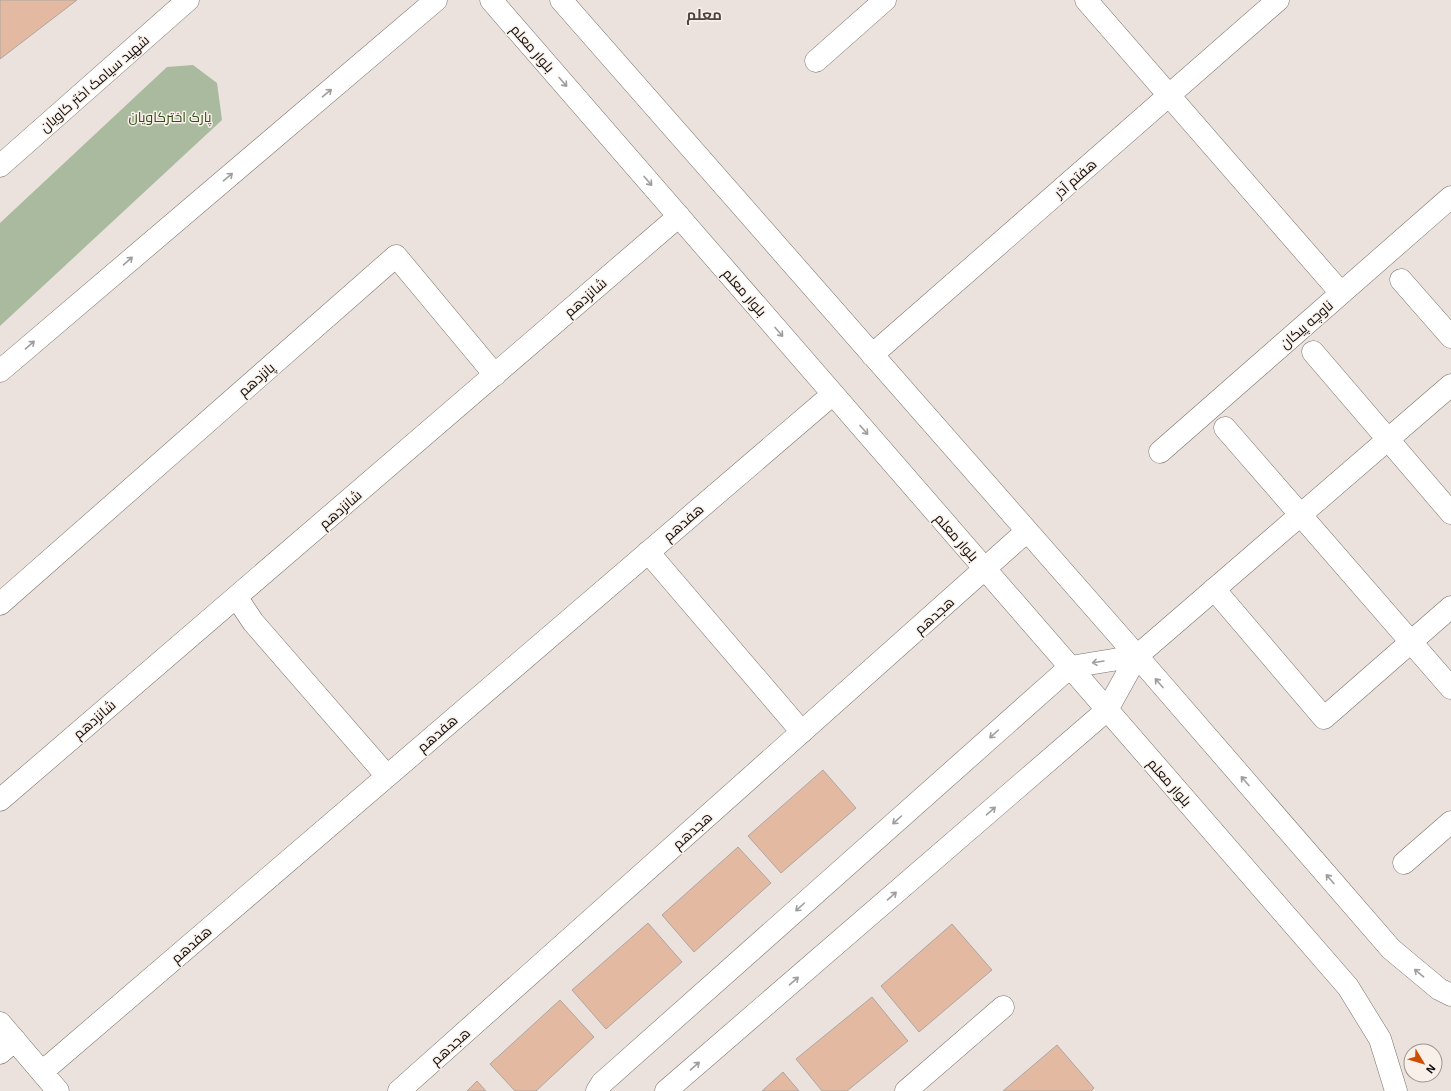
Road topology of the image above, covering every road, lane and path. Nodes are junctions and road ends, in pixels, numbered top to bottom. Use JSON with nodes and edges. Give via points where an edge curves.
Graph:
{"nodes":[{"id":1,"x":188,"y":0,"type":"edge"},
{"id":2,"x":436,"y":0,"type":"edge"},
{"id":3,"x":491,"y":0,"type":"edge"},
{"id":4,"x":561,"y":0,"type":"edge"},
{"id":5,"x":885,"y":0,"type":"edge"},
{"id":6,"x":1086,"y":0,"type":"edge"},
{"id":7,"x":1278,"y":0,"type":"edge"},
{"id":8,"x":816,"y":61,"type":"dead end"},
{"id":9,"x":1169,"y":95,"type":"junction"},
{"id":10,"x":0,"y":166,"type":"edge"},
{"id":11,"x":1451,"y":197,"type":"edge"},
{"id":12,"x":679,"y":216,"type":"junction"},
{"id":13,"x":1401,"y":280,"type":"dead end"},
{"id":14,"x":1341,"y":293,"type":"junction"},
{"id":15,"x":1451,"y":337,"type":"edge"},
{"id":16,"x":1313,"y":352,"type":"dead end"},
{"id":17,"x":872,"y":356,"type":"junction"},
{"id":18,"x":0,"y":371,"type":"edge"},
{"id":19,"x":495,"y":375,"type":"junction"},
{"id":20,"x":1451,"y":385,"type":"edge"},
{"id":21,"x":833,"y":394,"type":"junction"},
{"id":22,"x":1225,"y":428,"type":"dead end"},
{"id":23,"x":1388,"y":440,"type":"junction"},
{"id":24,"x":1160,"y":452,"type":"dead end"},
{"id":25,"x":1451,"y":513,"type":"edge"},
{"id":26,"x":1300,"y":515,"type":"junction"},
{"id":27,"x":1026,"y":531,"type":"junction"},
{"id":28,"x":648,"y":552,"type":"junction"},
{"id":29,"x":985,"y":569,"type":"junction"},
{"id":30,"x":1214,"y":589,"type":"junction"},
{"id":31,"x":237,"y":598,"type":"junction"},
{"id":32,"x":0,"y":604,"type":"edge"},
{"id":33,"x":1451,"y":607,"type":"edge"},
{"id":34,"x":1411,"y":642,"type":"junction"},
{"id":35,"x":1137,"y":656,"type":"junction"},
{"id":36,"x":1070,"y":666,"type":"junction"},
{"id":37,"x":1451,"y":688,"type":"edge"},
{"id":38,"x":1107,"y":710,"type":"junction"},
{"id":39,"x":802,"y":732,"type":"junction"},
{"id":40,"x":387,"y":776,"type":"junction"},
{"id":41,"x":0,"y":800,"type":"edge"},
{"id":42,"x":1451,"y":822,"type":"edge"},
{"id":43,"x":1404,"y":863,"type":"dead end"},
{"id":44,"x":1451,"y":995,"type":"edge"},
{"id":45,"x":1003,"y":1007,"type":"dead end"},
{"id":46,"x":0,"y":1023,"type":"edge"},
{"id":47,"x":7,"y":1046,"type":"edge"},
{"id":48,"x":42,"y":1072,"type":"junction"},
{"id":49,"x":600,"y":1089,"type":"edge"},
{"id":50,"x":58,"y":1091,"type":"edge"},
{"id":51,"x":399,"y":1091,"type":"edge"},
{"id":52,"x":666,"y":1091,"type":"edge"},
{"id":53,"x":906,"y":1091,"type":"edge"},
{"id":54,"x":1396,"y":1091,"type":"edge"}],
"edges":[{"from":1,"to":10,"type":"street","name":"شهید سیامک اختر کاویان"},
{"from":18,"to":2,"type":"street","one_way":true},
{"from":3,"to":12,"type":"street","name":"بلوار معلم","one_way":true},
{"from":4,"to":17,"type":"street"},
{"from":5,"to":8,"type":"street"},
{"from":6,"to":9,"type":"street"},
{"from":7,"to":9,"type":"street","name":"هفتم آذر"},
{"from":9,"to":14,"type":"street"},
{"from":9,"to":17,"type":"street","name":"هفتم آذر"},
{"from":11,"to":14,"type":"street","name":"ناوچه پیکان"},
{"from":12,"to":19,"type":"street","name":"شانزدهم"},
{"from":12,"to":21,"type":"street","name":"بلوار معلم","one_way":true},
{"from":13,"to":15,"type":"street"},
{"from":14,"to":24,"type":"street","name":"ناوچه پیکان"},
{"from":16,"to":23,"type":"street"},
{"from":17,"to":27,"type":"street"},
{"from":19,"to":31,"type":"street","name":"شانزدهم"},
{"from":19,"to":32,"type":"street","name":"پانزدهم","via":[[396,256]]},
{"from":20,"to":23,"type":"street"},
{"from":21,"to":28,"type":"street","name":"هفدهم"},
{"from":21,"to":29,"type":"street","name":"بلوار معلم","one_way":true},
{"from":22,"to":26,"type":"street"},
{"from":23,"to":25,"type":"street"},
{"from":23,"to":26,"type":"street"},
{"from":26,"to":30,"type":"street"},
{"from":26,"to":34,"type":"street"},
{"from":27,"to":29,"type":"street","name":"هجدهم"},
{"from":27,"to":35,"type":"street"},
{"from":28,"to":39,"type":"street"},
{"from":28,"to":40,"type":"street","name":"هفدهم"},
{"from":29,"to":36,"type":"street","name":"بلوار معلم"},
{"from":29,"to":39,"type":"street","name":"هجدهم"},
{"from":30,"to":34,"type":"street","via":[[1324,718]]},
{"from":30,"to":35,"type":"street"},
{"from":31,"to":40,"type":"street","via":[[253,622]]},
{"from":31,"to":41,"type":"street","name":"شانزدهم"},
{"from":33,"to":34,"type":"street"},
{"from":34,"to":37,"type":"street"},
{"from":35,"to":36,"type":"street","one_way":true},
{"from":35,"to":38,"type":"street"},
{"from":44,"to":35,"type":"street","one_way":true,"via":[[1439,989],[1391,949]]},
{"from":36,"to":38,"type":"street","name":"بلوار معلم"},
{"from":36,"to":49,"type":"street","one_way":true},
{"from":52,"to":38,"type":"street","one_way":true},
{"from":38,"to":54,"type":"street","name":"بلوار معلم","via":[[1348,987],[1380,1039]]},
{"from":39,"to":51,"type":"street","name":"هجدهم"},
{"from":40,"to":48,"type":"street","name":"هفدهم"},
{"from":42,"to":43,"type":"street"},
{"from":45,"to":53,"type":"street"},
{"from":46,"to":47,"type":"street"},
{"from":47,"to":48,"type":"street"},
{"from":48,"to":50,"type":"street"}]}
